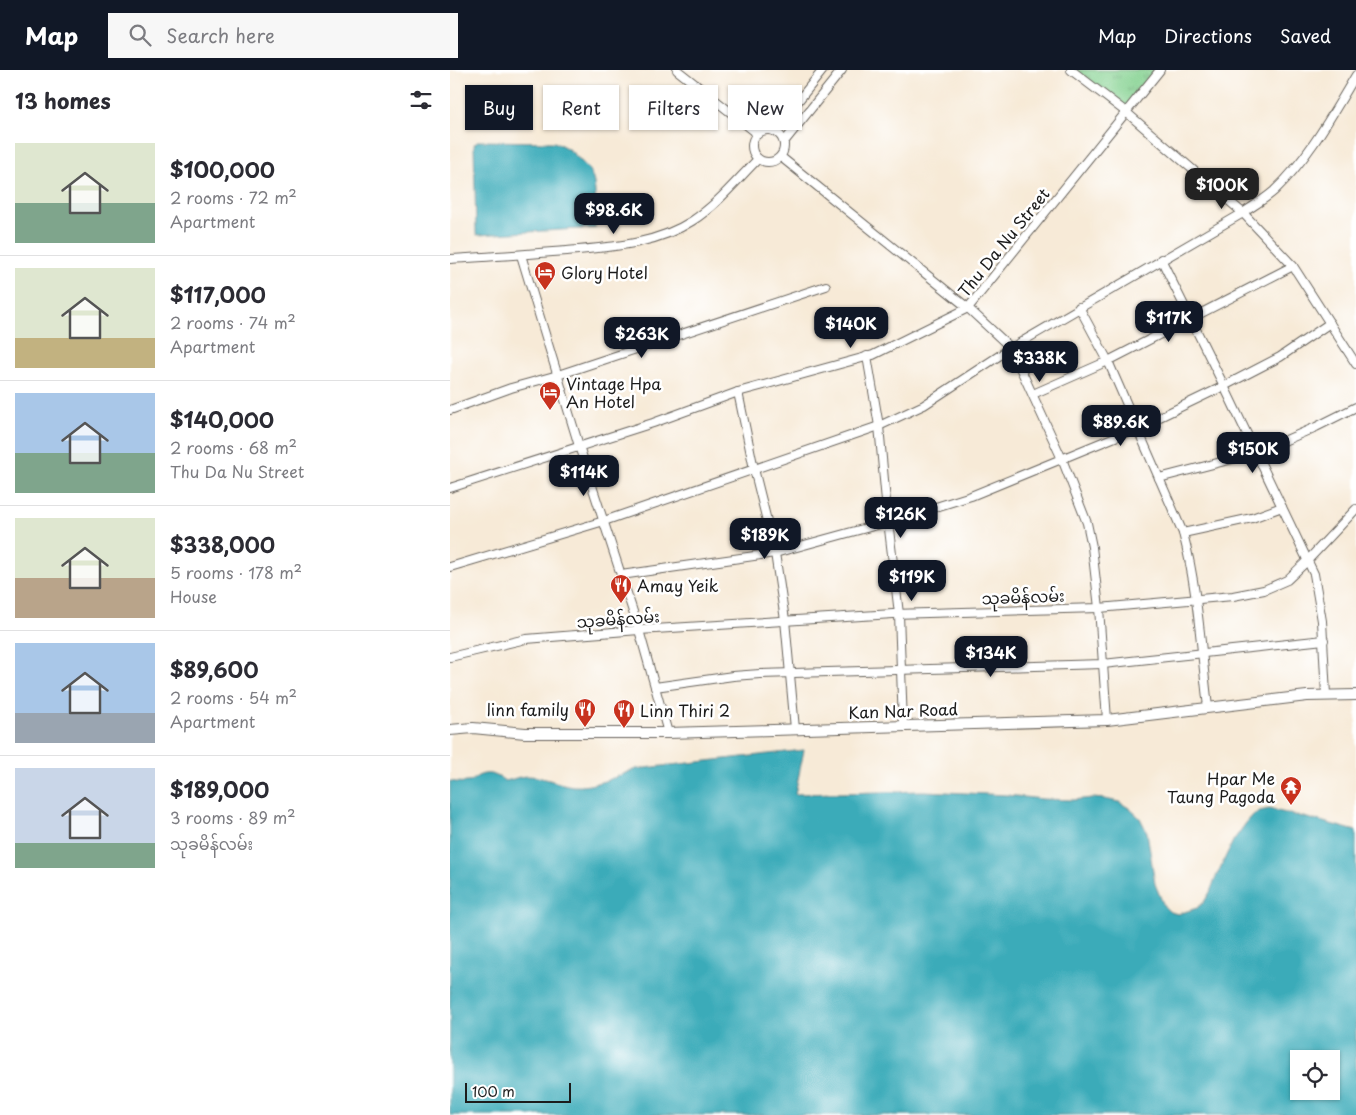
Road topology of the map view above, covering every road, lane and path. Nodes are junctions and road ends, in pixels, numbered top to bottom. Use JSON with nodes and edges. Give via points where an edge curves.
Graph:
{"nodes":[{"id":1,"x":677,"y":70,"type":"edge"},
{"id":2,"x":823,"y":70,"type":"edge"},
{"id":3,"x":842,"y":70,"type":"edge"},
{"id":4,"x":1071,"y":70,"type":"edge"},
{"id":5,"x":1160,"y":70,"type":"edge"},
{"id":6,"x":1356,"y":75,"type":"edge"},
{"id":7,"x":1126,"y":112,"type":"junction"},
{"id":8,"x":774,"y":131,"type":"junction"},
{"id":9,"x":758,"y":134,"type":"junction"},
{"id":10,"x":784,"y":142,"type":"junction"},
{"id":11,"x":781,"y":157,"type":"junction"},
{"id":12,"x":758,"y":159,"type":"junction"},
{"id":13,"x":1243,"y":213,"type":"junction"},
{"id":14,"x":521,"y":255,"type":"junction"},
{"id":15,"x":450,"y":259,"type":"edge"},
{"id":16,"x":1161,"y":259,"type":"junction"},
{"id":17,"x":1293,"y":266,"type":"junction"},
{"id":18,"x":826,"y":286,"type":"dead end"},
{"id":19,"x":1079,"y":307,"type":"junction"},
{"id":20,"x":968,"y":308,"type":"junction"},
{"id":21,"x":1191,"y":318,"type":"junction"},
{"id":22,"x":1330,"y":323,"type":"junction"},
{"id":23,"x":1012,"y":348,"type":"junction"},
{"id":24,"x":867,"y":356,"type":"junction"},
{"id":25,"x":1108,"y":361,"type":"junction"},
{"id":26,"x":1356,"y":364,"type":"edge"},
{"id":27,"x":558,"y":375,"type":"junction"},
{"id":28,"x":1224,"y":386,"type":"junction"},
{"id":29,"x":738,"y":392,"type":"junction"},
{"id":30,"x":1032,"y":394,"type":"junction"},
{"id":31,"x":1356,"y":407,"type":"edge"},
{"id":32,"x":450,"y":410,"type":"edge"},
{"id":33,"x":879,"y":426,"type":"junction"},
{"id":34,"x":1137,"y":428,"type":"junction"},
{"id":35,"x":579,"y":446,"type":"junction"},
{"id":36,"x":1256,"y":453,"type":"junction"},
{"id":37,"x":1062,"y":459,"type":"junction"},
{"id":38,"x":754,"y":470,"type":"junction"},
{"id":39,"x":1159,"y":478,"type":"junction"},
{"id":40,"x":450,"y":488,"type":"edge"},
{"id":41,"x":1282,"y":507,"type":"junction"},
{"id":42,"x":1356,"y":509,"type":"edge"},
{"id":43,"x":604,"y":521,"type":"junction"},
{"id":44,"x":888,"y":522,"type":"junction"},
{"id":45,"x":1183,"y":534,"type":"junction"},
{"id":46,"x":775,"y":553,"type":"junction"},
{"id":47,"x":1307,"y":561,"type":"junction"},
{"id":48,"x":450,"y":567,"type":"edge"},
{"id":49,"x":621,"y":575,"type":"junction"},
{"id":50,"x":1196,"y":599,"type":"junction"},
{"id":51,"x":1099,"y":608,"type":"junction"},
{"id":52,"x":899,"y":614,"type":"junction"},
{"id":53,"x":785,"y":620,"type":"junction"},
{"id":54,"x":639,"y":630,"type":"junction"},
{"id":55,"x":1324,"y":640,"type":"junction"},
{"id":56,"x":1202,"y":654,"type":"junction"},
{"id":57,"x":450,"y":657,"type":"edge"},
{"id":58,"x":1103,"y":664,"type":"junction"},
{"id":59,"x":901,"y":669,"type":"junction"},
{"id":60,"x":790,"y":673,"type":"junction"},
{"id":61,"x":655,"y":687,"type":"junction"},
{"id":62,"x":1326,"y":695,"type":"junction"},
{"id":63,"x":1356,"y":695,"type":"edge"},
{"id":64,"x":1208,"y":707,"type":"junction"},
{"id":65,"x":1107,"y":720,"type":"junction"},
{"id":66,"x":903,"y":725,"type":"junction"},
{"id":67,"x":795,"y":729,"type":"junction"},
{"id":68,"x":450,"y":730,"type":"edge"},
{"id":69,"x":668,"y":733,"type":"junction"}],
"edges":[{"from":1,"to":9,"type":"street"},
{"from":2,"to":8,"type":"street"},
{"from":3,"to":10,"type":"street"},
{"from":4,"to":7,"type":"street"},
{"from":5,"to":7,"type":"street","name":"Thu Da Nu Street"},
{"from":6,"to":13,"type":"street","via":[[1326,125],[1288,176]]},
{"from":7,"to":13,"type":"street"},
{"from":7,"to":20,"type":"street","name":"Thu Da Nu Street"},
{"from":8,"to":9,"type":"street"},
{"from":8,"to":10,"type":"street"},
{"from":9,"to":12,"type":"street","via":[[752,144]]},
{"from":10,"to":11,"type":"street"},
{"from":11,"to":12,"type":"street","via":[[767,163]]},
{"from":11,"to":20,"type":"street"},
{"from":12,"to":14,"type":"street","via":[[708,210],[657,238],[610,247]]},
{"from":13,"to":16,"type":"street"},
{"from":13,"to":17,"type":"street"},
{"from":14,"to":15,"type":"street"},
{"from":14,"to":27,"type":"street"},
{"from":16,"to":19,"type":"street"},
{"from":16,"to":21,"type":"street"},
{"from":17,"to":21,"type":"street"},
{"from":17,"to":22,"type":"street"},
{"from":18,"to":27,"type":"street"},
{"from":19,"to":23,"type":"street"},
{"from":19,"to":25,"type":"street"},
{"from":20,"to":23,"type":"street"},
{"from":20,"to":24,"type":"street","name":"Thu Da Nu Street"},
{"from":21,"to":25,"type":"street"},
{"from":21,"to":28,"type":"street"},
{"from":22,"to":26,"type":"street"},
{"from":22,"to":28,"type":"street","via":[[1280,357]]},
{"from":23,"to":30,"type":"street"},
{"from":23,"to":33,"type":"street","via":[[924,405]]},
{"from":24,"to":29,"type":"street","name":"Thu Da Nu Street"},
{"from":24,"to":33,"type":"street"},
{"from":25,"to":30,"type":"street"},
{"from":25,"to":34,"type":"street"},
{"from":27,"to":32,"type":"street"},
{"from":27,"to":35,"type":"street"},
{"from":28,"to":34,"type":"street"},
{"from":28,"to":36,"type":"street"},
{"from":29,"to":35,"type":"street","name":"Thu Da Nu Street"},
{"from":29,"to":38,"type":"street"},
{"from":30,"to":37,"type":"street"},
{"from":31,"to":36,"type":"street"},
{"from":33,"to":38,"type":"street"},
{"from":33,"to":44,"type":"street"},
{"from":34,"to":37,"type":"street"},
{"from":34,"to":39,"type":"street"},
{"from":35,"to":40,"type":"street","name":"Thu Da Nu Street"},
{"from":35,"to":43,"type":"street"},
{"from":36,"to":39,"type":"street"},
{"from":36,"to":41,"type":"street"},
{"from":37,"to":44,"type":"street","via":[[971,496]]},
{"from":37,"to":51,"type":"street","via":[[1087,522]]},
{"from":38,"to":43,"type":"street"},
{"from":38,"to":46,"type":"street"},
{"from":39,"to":45,"type":"street"},
{"from":41,"to":45,"type":"street","via":[[1252,518]]},
{"from":41,"to":47,"type":"street"},
{"from":42,"to":47,"type":"street","name":"သုခမိန်လမ်း"},
{"from":43,"to":48,"type":"street"},
{"from":43,"to":49,"type":"street"},
{"from":44,"to":46,"type":"street"},
{"from":44,"to":52,"type":"street"},
{"from":45,"to":50,"type":"street"},
{"from":46,"to":49,"type":"street"},
{"from":46,"to":53,"type":"street"},
{"from":47,"to":50,"type":"street","name":"သုခမိန်လမ်း","via":[[1287,580],[1264,590]]},
{"from":47,"to":55,"type":"street","via":[[1318,590]]},
{"from":49,"to":54,"type":"street"},
{"from":50,"to":51,"type":"street","name":"သုခမိန်လမ်း"},
{"from":50,"to":56,"type":"street"},
{"from":51,"to":52,"type":"street","name":"သုခမိန်လမ်း"},
{"from":51,"to":58,"type":"street"},
{"from":52,"to":53,"type":"street","name":"သုခမိန်လမ်း"},
{"from":52,"to":59,"type":"street"},
{"from":53,"to":54,"type":"street","name":"သုခမိန်လမ်း"},
{"from":53,"to":60,"type":"street"},
{"from":54,"to":57,"type":"street","name":"သုခမိန်လမ်း","via":[[526,639]]},
{"from":54,"to":61,"type":"street"},
{"from":55,"to":56,"type":"street"},
{"from":55,"to":62,"type":"street"},
{"from":56,"to":58,"type":"street"},
{"from":56,"to":64,"type":"street"},
{"from":58,"to":59,"type":"street"},
{"from":58,"to":65,"type":"street"},
{"from":59,"to":60,"type":"street"},
{"from":59,"to":66,"type":"street"},
{"from":60,"to":61,"type":"street","via":[[733,676]]},
{"from":60,"to":67,"type":"street"},
{"from":61,"to":69,"type":"street"},
{"from":62,"to":63,"type":"main road","name":"Kan Nar Road"},
{"from":62,"to":64,"type":"main road","name":"Kan Nar Road"},
{"from":64,"to":65,"type":"main road","name":"Kan Nar Road"},
{"from":65,"to":66,"type":"main road","name":"Kan Nar Road"},
{"from":66,"to":67,"type":"main road","name":"Kan Nar Road"},
{"from":67,"to":69,"type":"main road","name":"Kan Nar Road"},
{"from":68,"to":69,"type":"main road","name":"Kan Nar Road"}]}
